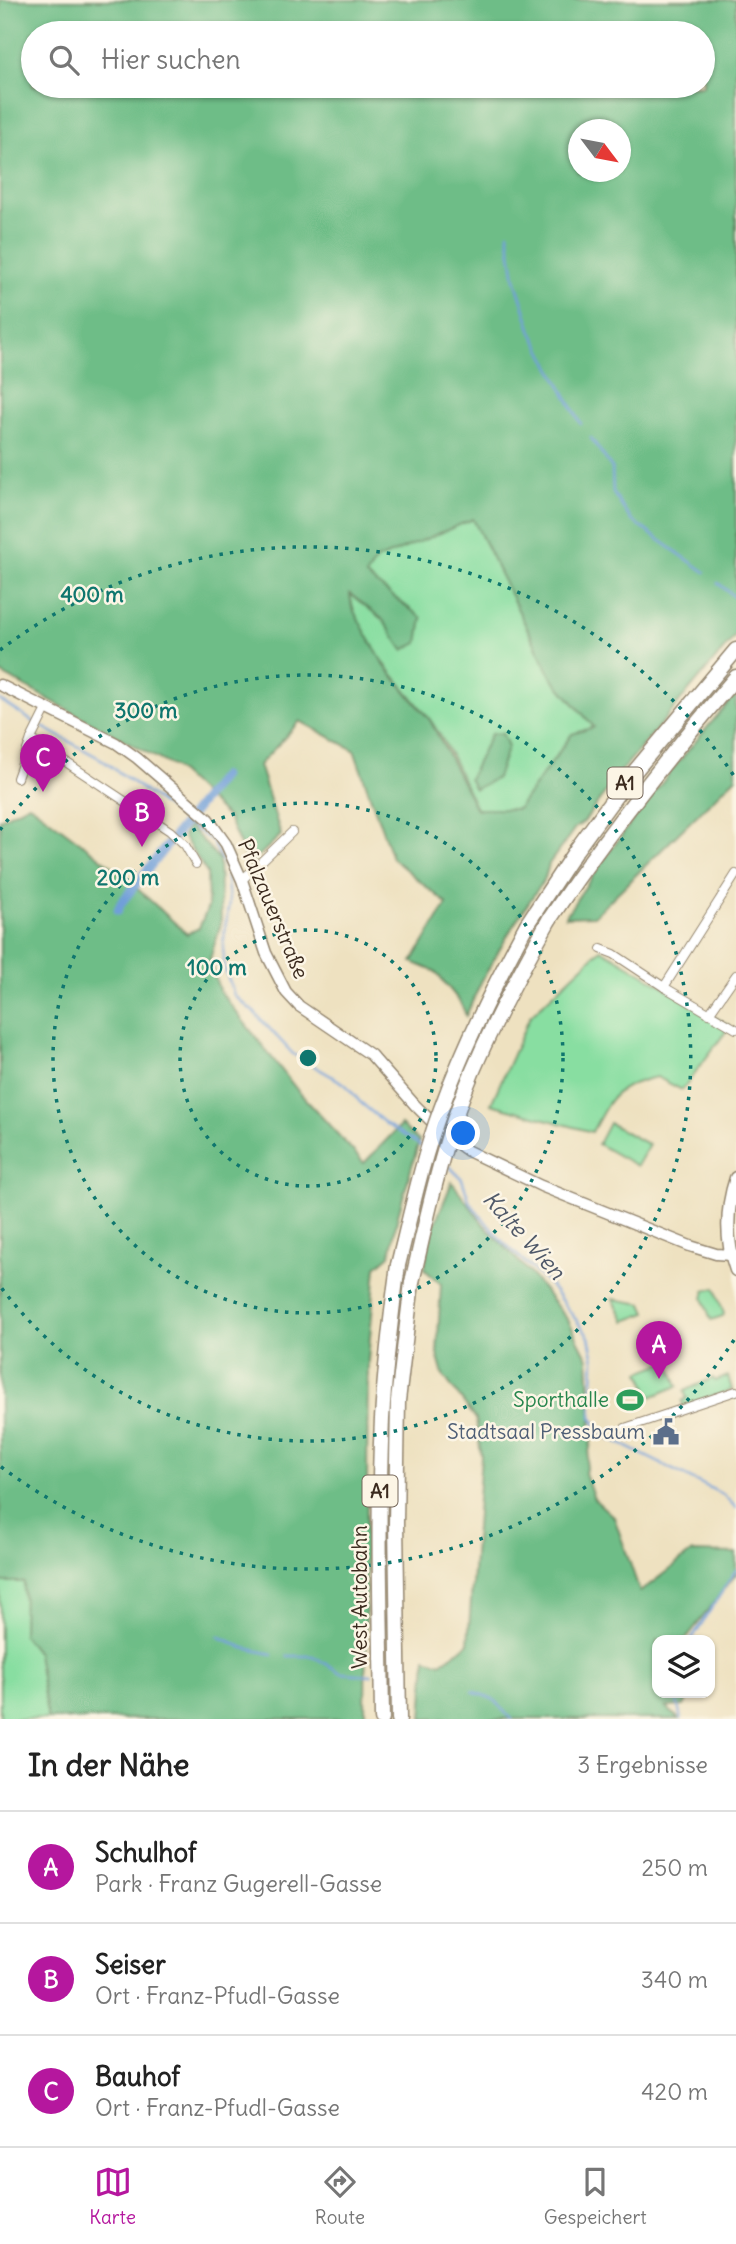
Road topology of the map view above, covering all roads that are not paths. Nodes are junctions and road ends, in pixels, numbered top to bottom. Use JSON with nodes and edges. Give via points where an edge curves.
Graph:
{"nodes":[{"id":1,"x":736,"y":650,"type":"edge"},
{"id":2,"x":736,"y":677,"type":"edge"},
{"id":3,"x":0,"y":685,"type":"edge"},
{"id":4,"x":44,"y":713,"type":"junction"},
{"id":5,"x":32,"y":737,"type":"junction"},
{"id":6,"x":17,"y":778,"type":"dead end"},
{"id":7,"x":292,"y":832,"type":"dead end"},
{"id":8,"x":196,"y":864,"type":"dead end"},
{"id":9,"x":736,"y":874,"type":"edge"},
{"id":10,"x":242,"y":880,"type":"junction"},
{"id":11,"x":601,"y":949,"type":"dead end"},
{"id":12,"x":736,"y":975,"type":"edge"},
{"id":13,"x":664,"y":987,"type":"junction"},
{"id":14,"x":709,"y":1014,"type":"junction"},
{"id":15,"x":736,"y":1029,"type":"edge"},
{"id":16,"x":736,"y":1178,"type":"edge"},
{"id":17,"x":731,"y":1255,"type":"junction"},
{"id":18,"x":736,"y":1270,"type":"edge"},
{"id":19,"x":736,"y":1391,"type":"edge"},
{"id":20,"x":625,"y":1427,"type":"dead end"},
{"id":21,"x":382,"y":1719,"type":"edge"},
{"id":22,"x":399,"y":1719,"type":"edge"}],
"edges":[{"from":1,"to":21,"type":"highway","name":"West Autobahn","number":"A1","bridge":true,"via":[[625,783],[527,924],[488,997],[440,1112],[398,1265],[387,1343],[380,1521]]},
{"from":2,"to":22,"type":"highway","name":"West Autobahn","number":"A1","bridge":true,"via":[[640,792],[549,920],[501,1006],[454,1119],[412,1282],[398,1401]]},
{"from":3,"to":4,"type":"street","name":"Pfalzauerstraße"},
{"from":4,"to":5,"type":"street"},
{"from":4,"to":10,"type":"street","name":"Pfalzauerstraße","via":[[116,743],[181,794],[217,829]]},
{"from":5,"to":6,"type":"street"},
{"from":5,"to":8,"type":"street","via":[[170,831]]},
{"from":7,"to":10,"type":"street"},
{"from":9,"to":13,"type":"street"},
{"from":10,"to":17,"type":"street","name":"Pfalzauerstraße","via":[[266,953],[286,992],[299,1006],[371,1055],[444,1135],[541,1186],[690,1246]]},
{"from":11,"to":13,"type":"street"},
{"from":12,"to":14,"type":"street"},
{"from":13,"to":14,"type":"street"},
{"from":14,"to":15,"type":"street"},
{"from":16,"to":17,"type":"main road","via":[[727,1227]]},
{"from":17,"to":18,"type":"main road"},
{"from":19,"to":20,"type":"street"}]}
